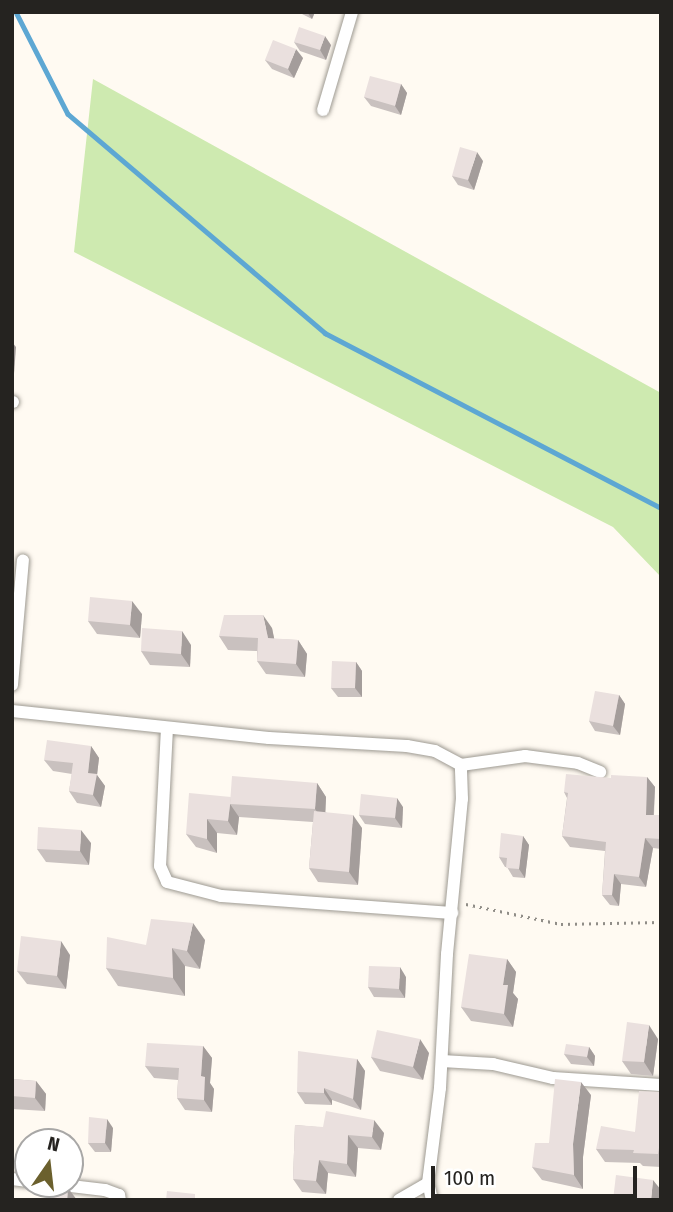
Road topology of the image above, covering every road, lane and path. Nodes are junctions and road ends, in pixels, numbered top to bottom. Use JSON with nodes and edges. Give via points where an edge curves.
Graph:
{"nodes":[{"id":1,"x":352,"y":12,"type":"edge"},
{"id":2,"x":323,"y":110,"type":"dead end"},
{"id":3,"x":23,"y":560,"type":"dead end"},
{"id":4,"x":12,"y":685,"type":"edge"},
{"id":5,"x":12,"y":711,"type":"edge"},
{"id":6,"x":167,"y":728,"type":"junction"},
{"id":7,"x":461,"y":765,"type":"junction"},
{"id":8,"x":600,"y":772,"type":"dead end"},
{"id":9,"x":452,"y":907,"type":"junction"},
{"id":10,"x":661,"y":922,"type":"edge"},
{"id":11,"x":442,"y":1061,"type":"junction"},
{"id":12,"x":661,"y":1085,"type":"edge"},
{"id":13,"x":428,"y":1183,"type":"junction"},
{"id":14,"x":84,"y":1188,"type":"edge"},
{"id":15,"x":120,"y":1200,"type":"edge"},
{"id":16,"x":400,"y":1200,"type":"edge"},
{"id":17,"x":432,"y":1200,"type":"edge"}],
"edges":[{"from":1,"to":2,"type":"street"},
{"from":3,"to":4,"type":"street"},
{"from":5,"to":6,"type":"street"},
{"from":6,"to":7,"type":"street","via":[[407,746],[435,751]]},
{"from":6,"to":9,"type":"street","via":[[160,866],[167,882],[221,896]]},
{"from":7,"to":8,"type":"street","via":[[524,756]]},
{"from":7,"to":9,"type":"street"},
{"from":9,"to":10,"type":"path","via":[[561,924]]},
{"from":9,"to":11,"type":"street"},
{"from":11,"to":12,"type":"street","via":[[493,1064],[553,1078]]},
{"from":11,"to":13,"type":"street"},
{"from":13,"to":16,"type":"street"},
{"from":13,"to":17,"type":"street"},
{"from":14,"to":15,"type":"street","via":[[105,1190],[119,1195]]}]}
